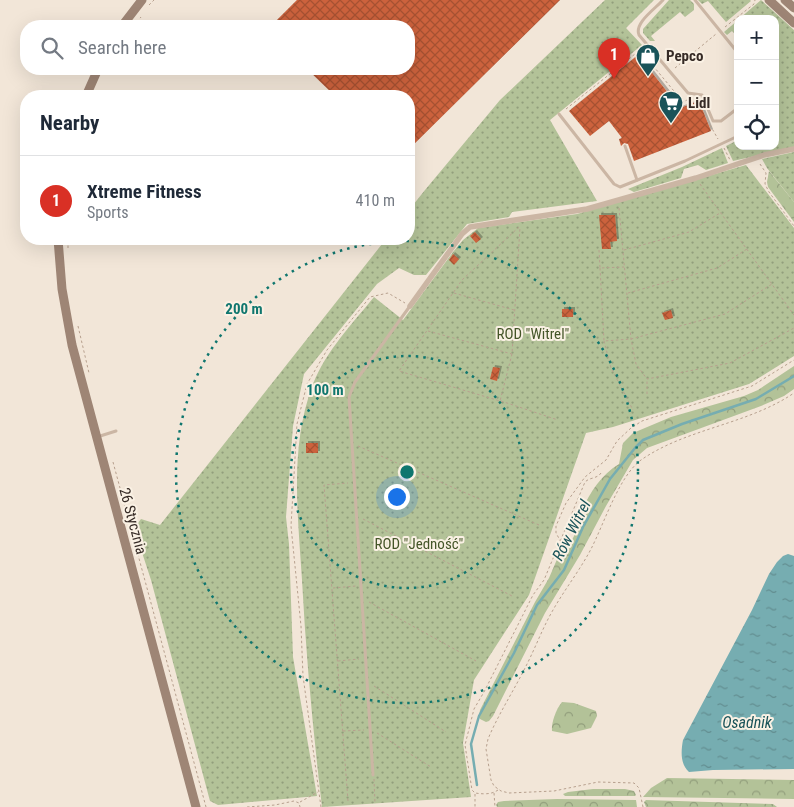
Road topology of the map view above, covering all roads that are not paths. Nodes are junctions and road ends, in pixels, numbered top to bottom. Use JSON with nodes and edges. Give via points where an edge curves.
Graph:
{"nodes":[{"id":1,"x":663,"y":0,"type":"edge"},
{"id":2,"x":695,"y":0,"type":"edge"},
{"id":3,"x":769,"y":0,"type":"edge"},
{"id":4,"x":785,"y":0,"type":"edge"},
{"id":5,"x":146,"y":3,"type":"edge"},
{"id":6,"x":794,"y":8,"type":"edge"},
{"id":7,"x":128,"y":20,"type":"edge"},
{"id":8,"x":794,"y":23,"type":"edge"},
{"id":9,"x":734,"y":48,"type":"edge"},
{"id":10,"x":95,"y":75,"type":"edge"},
{"id":11,"x":89,"y":90,"type":"edge"},
{"id":12,"x":734,"y":111,"type":"edge"},
{"id":13,"x":559,"y":114,"type":"dead end"},
{"id":14,"x":734,"y":138,"type":"edge"},
{"id":15,"x":625,"y":146,"type":"dead end"},
{"id":16,"x":794,"y":149,"type":"edge"},
{"id":17,"x":637,"y":180,"type":"junction"},
{"id":18,"x":58,"y":245,"type":"edge"},
{"id":19,"x":410,"y":306,"type":"joint"},
{"id":20,"x":116,"y":431,"type":"dead end"},
{"id":21,"x":96,"y":437,"type":"junction"},
{"id":22,"x":373,"y":775,"type":"road end"},
{"id":23,"x":196,"y":807,"type":"edge"}],
"edges":[{"from":1,"to":12,"type":"lane","via":[[638,31],[688,93],[702,95],[713,121],[721,121]]},
{"from":2,"to":9,"type":"lane"},
{"from":3,"to":8,"type":"street"},
{"from":4,"to":6,"type":"street"},
{"from":5,"to":7,"type":"street"},
{"from":10,"to":11,"type":"street"},
{"from":13,"to":17,"type":"lane","via":[[614,184],[620,186]]},
{"from":14,"to":17,"type":"lane"},
{"from":15,"to":17,"type":"lane"},
{"from":16,"to":19,"type":"street","via":[[570,212],[520,223],[474,226],[466,230]]},
{"from":18,"to":21,"type":"street","name":"26 Stycznia","via":[[67,321]]},
{"from":19,"to":22,"type":"lane","via":[[351,389],[349,402]]},
{"from":20,"to":21,"type":"lane"},
{"from":21,"to":23,"type":"street","name":"26 Stycznia"}]}
